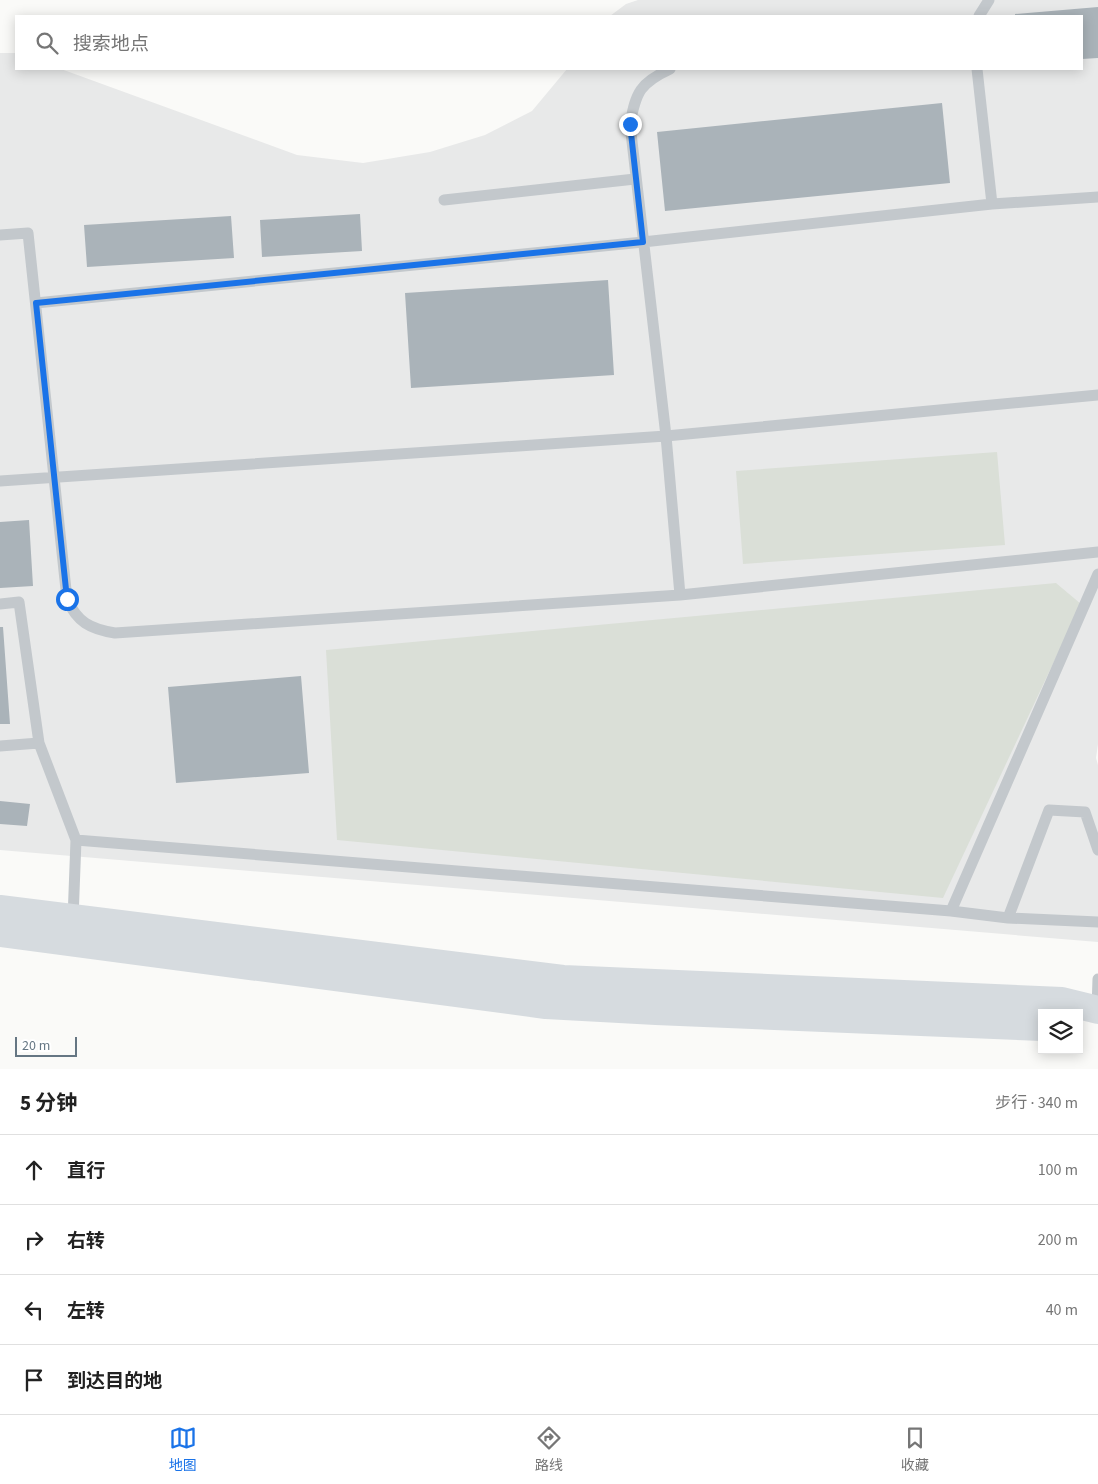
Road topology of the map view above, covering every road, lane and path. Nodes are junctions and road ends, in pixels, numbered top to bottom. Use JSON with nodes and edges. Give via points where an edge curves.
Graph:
{"nodes":[{"id":1,"x":989,"y":0,"type":"edge"},
{"id":2,"x":980,"y":15,"type":"edge"},
{"id":3,"x":668,"y":70,"type":"edge"},
{"id":4,"x":977,"y":70,"type":"edge"},
{"id":5,"x":635,"y":179,"type":"junction"},
{"id":6,"x":1098,"y":197,"type":"edge"},
{"id":7,"x":444,"y":200,"type":"dead end"},
{"id":8,"x":992,"y":204,"type":"junction"},
{"id":9,"x":0,"y":235,"type":"edge"},
{"id":10,"x":643,"y":242,"type":"junction"},
{"id":11,"x":36,"y":303,"type":"junction"},
{"id":12,"x":1098,"y":395,"type":"edge"},
{"id":13,"x":666,"y":436,"type":"junction"},
{"id":14,"x":54,"y":477,"type":"junction"},
{"id":15,"x":0,"y":481,"type":"edge"},
{"id":16,"x":1098,"y":552,"type":"edge"},
{"id":17,"x":1098,"y":574,"type":"edge"},
{"id":18,"x":680,"y":595,"type":"junction"},
{"id":19,"x":0,"y":604,"type":"edge"},
{"id":20,"x":40,"y":743,"type":"junction"},
{"id":21,"x":0,"y":746,"type":"edge"},
{"id":22,"x":76,"y":840,"type":"junction"},
{"id":23,"x":1098,"y":850,"type":"edge"},
{"id":24,"x":0,"y":909,"type":"edge"},
{"id":25,"x":951,"y":911,"type":"junction"},
{"id":26,"x":1008,"y":918,"type":"junction"},
{"id":27,"x":1098,"y":922,"type":"edge"},
{"id":28,"x":72,"y":930,"type":"junction"},
{"id":29,"x":0,"y":933,"type":"edge"},
{"id":30,"x":1098,"y":979,"type":"edge"},
{"id":31,"x":1093,"y":1015,"type":"edge"},
{"id":32,"x":1038,"y":1027,"type":"edge"}],
"edges":[{"from":1,"to":2,"type":"lane"},
{"from":3,"to":5,"type":"lane","via":[[641,88],[633,105],[630,124]]},
{"from":4,"to":8,"type":"lane"},
{"from":5,"to":7,"type":"lane"},
{"from":5,"to":10,"type":"lane"},
{"from":6,"to":8,"type":"lane"},
{"from":8,"to":10,"type":"lane"},
{"from":9,"to":11,"type":"lane","via":[[28,234]]},
{"from":10,"to":11,"type":"lane"},
{"from":10,"to":13,"type":"lane"},
{"from":11,"to":14,"type":"lane"},
{"from":12,"to":13,"type":"lane"},
{"from":13,"to":14,"type":"lane"},
{"from":13,"to":18,"type":"lane"},
{"from":14,"to":15,"type":"lane"},
{"from":14,"to":18,"type":"lane","via":[[67,599],[81,621],[107,632]]},
{"from":16,"to":18,"type":"lane"},
{"from":17,"to":25,"type":"lane"},
{"from":19,"to":20,"type":"lane","via":[[19,602]]},
{"from":20,"to":21,"type":"lane"},
{"from":20,"to":22,"type":"lane"},
{"from":22,"to":25,"type":"lane"},
{"from":22,"to":28,"type":"lane"},
{"from":23,"to":26,"type":"lane","via":[[1085,812],[1049,810]]},
{"from":24,"to":28,"type":"main road"},
{"from":25,"to":26,"type":"lane"},
{"from":26,"to":27,"type":"lane"},
{"from":28,"to":29,"type":"main road"},
{"from":28,"to":31,"type":"main road","via":[[563,979],[1062,1001]]},
{"from":28,"to":32,"type":"main road","via":[[546,1005]]},
{"from":30,"to":31,"type":"lane"}]}
